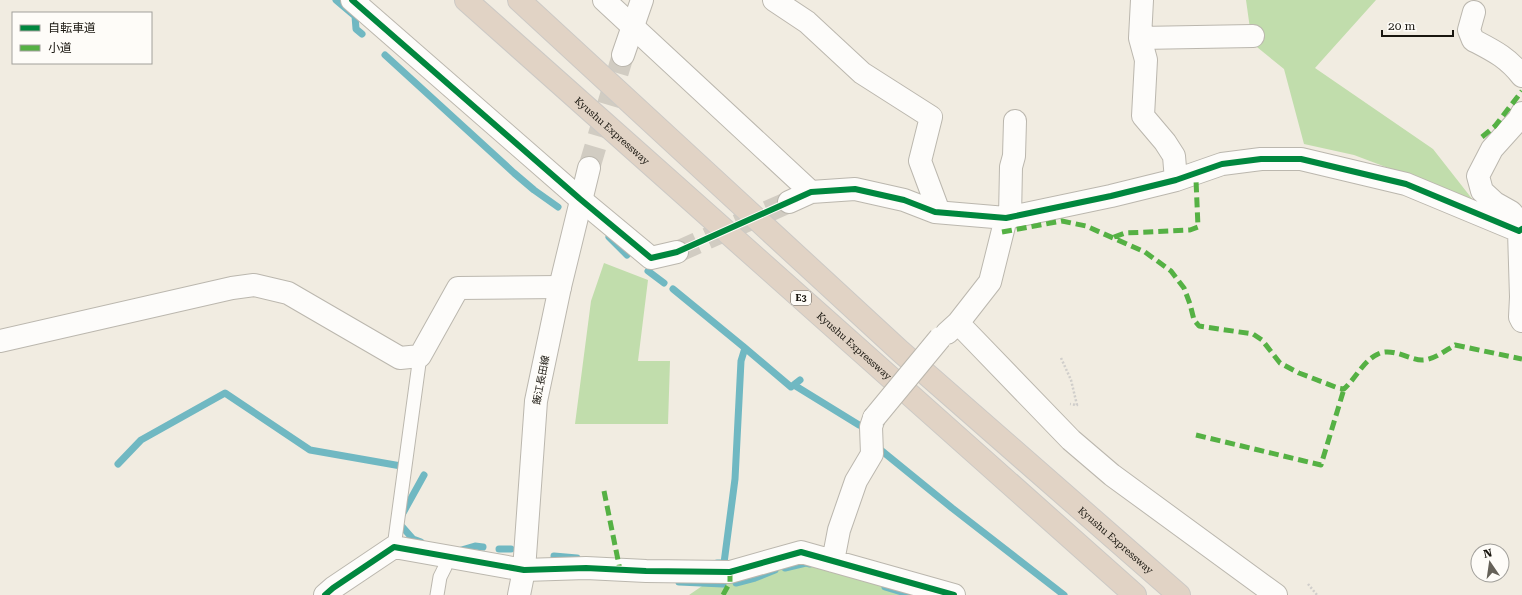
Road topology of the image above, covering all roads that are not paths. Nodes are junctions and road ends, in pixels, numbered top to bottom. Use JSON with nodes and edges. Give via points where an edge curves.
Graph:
{"nodes":[{"id":1,"x":352,"y":0,"type":"edge"},
{"id":2,"x":466,"y":0,"type":"edge"},
{"id":3,"x":520,"y":0,"type":"edge"},
{"id":4,"x":604,"y":0,"type":"edge"},
{"id":5,"x":642,"y":0,"type":"edge"},
{"id":6,"x":774,"y":0,"type":"edge"},
{"id":7,"x":1142,"y":0,"type":"edge"},
{"id":8,"x":1474,"y":12,"type":"dead end"},
{"id":9,"x":633,"y":26,"type":"junction"},
{"id":10,"x":1253,"y":36,"type":"dead end"},
{"id":11,"x":1140,"y":38,"type":"junction"},
{"id":12,"x":623,"y":56,"type":"tunnel mouth"},
{"id":13,"x":1522,"y":76,"type":"edge"},
{"id":14,"x":1522,"y":113,"type":"edge"},
{"id":15,"x":1015,"y":121,"type":"dead end"},
{"id":16,"x":588,"y":168,"type":"tunnel mouth"},
{"id":17,"x":1176,"y":180,"type":"junction"},
{"id":18,"x":811,"y":192,"type":"junction"},
{"id":19,"x":580,"y":199,"type":"junction"},
{"id":20,"x":789,"y":202,"type":"tunnel mouth"},
{"id":21,"x":939,"y":212,"type":"junction"},
{"id":22,"x":1008,"y":217,"type":"junction"},
{"id":23,"x":1520,"y":230,"type":"edge"},
{"id":24,"x":677,"y":252,"type":"tunnel mouth"},
{"id":25,"x":560,"y":287,"type":"junction"},
{"id":26,"x":1522,"y":321,"type":"edge"},
{"id":27,"x":958,"y":323,"type":"junction"},
{"id":28,"x":0,"y":341,"type":"edge"},
{"id":29,"x":420,"y":356,"type":"junction"},
{"id":30,"x":394,"y":547,"type":"junction"},
{"id":31,"x":447,"y":556,"type":"junction"},
{"id":32,"x":833,"y":561,"type":"junction"},
{"id":33,"x":524,"y":570,"type":"junction"},
{"id":34,"x":325,"y":595,"type":"edge"},
{"id":35,"x":437,"y":595,"type":"edge"},
{"id":36,"x":518,"y":595,"type":"edge"},
{"id":37,"x":954,"y":595,"type":"edge"},
{"id":38,"x":1135,"y":595,"type":"edge"},
{"id":39,"x":1179,"y":595,"type":"edge"},
{"id":40,"x":1276,"y":595,"type":"edge"}],
"edges":[{"from":1,"to":19,"type":"street"},
{"from":2,"to":38,"type":"highway","name":"Kyushu Expressway","number":"E3"},
{"from":3,"to":39,"type":"highway","name":"Kyushu Expressway","via":[[900,350]]},
{"from":4,"to":9,"type":"street"},
{"from":5,"to":9,"type":"street"},
{"from":6,"to":21,"type":"street","via":[[807,22],[862,73],[931,117],[920,161]]},
{"from":7,"to":11,"type":"street"},
{"from":8,"to":13,"type":"street","via":[[1469,30],[1473,40],[1498,53]]},
{"from":9,"to":12,"type":"street"},
{"from":9,"to":18,"type":"street"},
{"from":10,"to":11,"type":"street"},
{"from":11,"to":17,"type":"street","via":[[1146,60],[1143,116],[1174,156]]},
{"from":14,"to":23,"type":"street","via":[[1492,149],[1478,176],[1482,191],[1495,203],[1511,212]]},
{"from":15,"to":22,"type":"street"},
{"from":16,"to":19,"type":"street","name":"飯江長田線"},
{"from":17,"to":22,"type":"street"},
{"from":17,"to":23,"type":"street","via":[[1222,164],[1261,159],[1301,159],[1406,184]]},
{"from":18,"to":20,"type":"street"},
{"from":18,"to":21,"type":"street","via":[[855,189],[904,200]]},
{"from":19,"to":24,"type":"street","via":[[650,258]]},
{"from":19,"to":25,"type":"street","name":"飯江長田線"},
{"from":21,"to":22,"type":"street"},
{"from":22,"to":27,"type":"street","via":[[990,282]]},
{"from":23,"to":26,"type":"street"},
{"from":25,"to":29,"type":"street","via":[[458,288]]},
{"from":25,"to":33,"type":"street","name":"飯江長田線","via":[[536,401]]},
{"from":27,"to":32,"type":"street","bridge":true,"via":[[940,338],[874,418],[871,427],[872,454],[856,481],[839,530]]},
{"from":27,"to":40,"type":"street","via":[[1071,440],[1112,475]]},
{"from":28,"to":29,"type":"street","via":[[254,285],[288,294],[400,358]]},
{"from":29,"to":30,"type":"lane"},
{"from":30,"to":31,"type":"street"},
{"from":30,"to":34,"type":"street"},
{"from":31,"to":33,"type":"street"},
{"from":31,"to":35,"type":"lane"},
{"from":32,"to":33,"type":"street","via":[[801,552],[730,572],[586,568]]},
{"from":32,"to":37,"type":"street"},
{"from":33,"to":36,"type":"street","name":"飯江長田線"}]}
